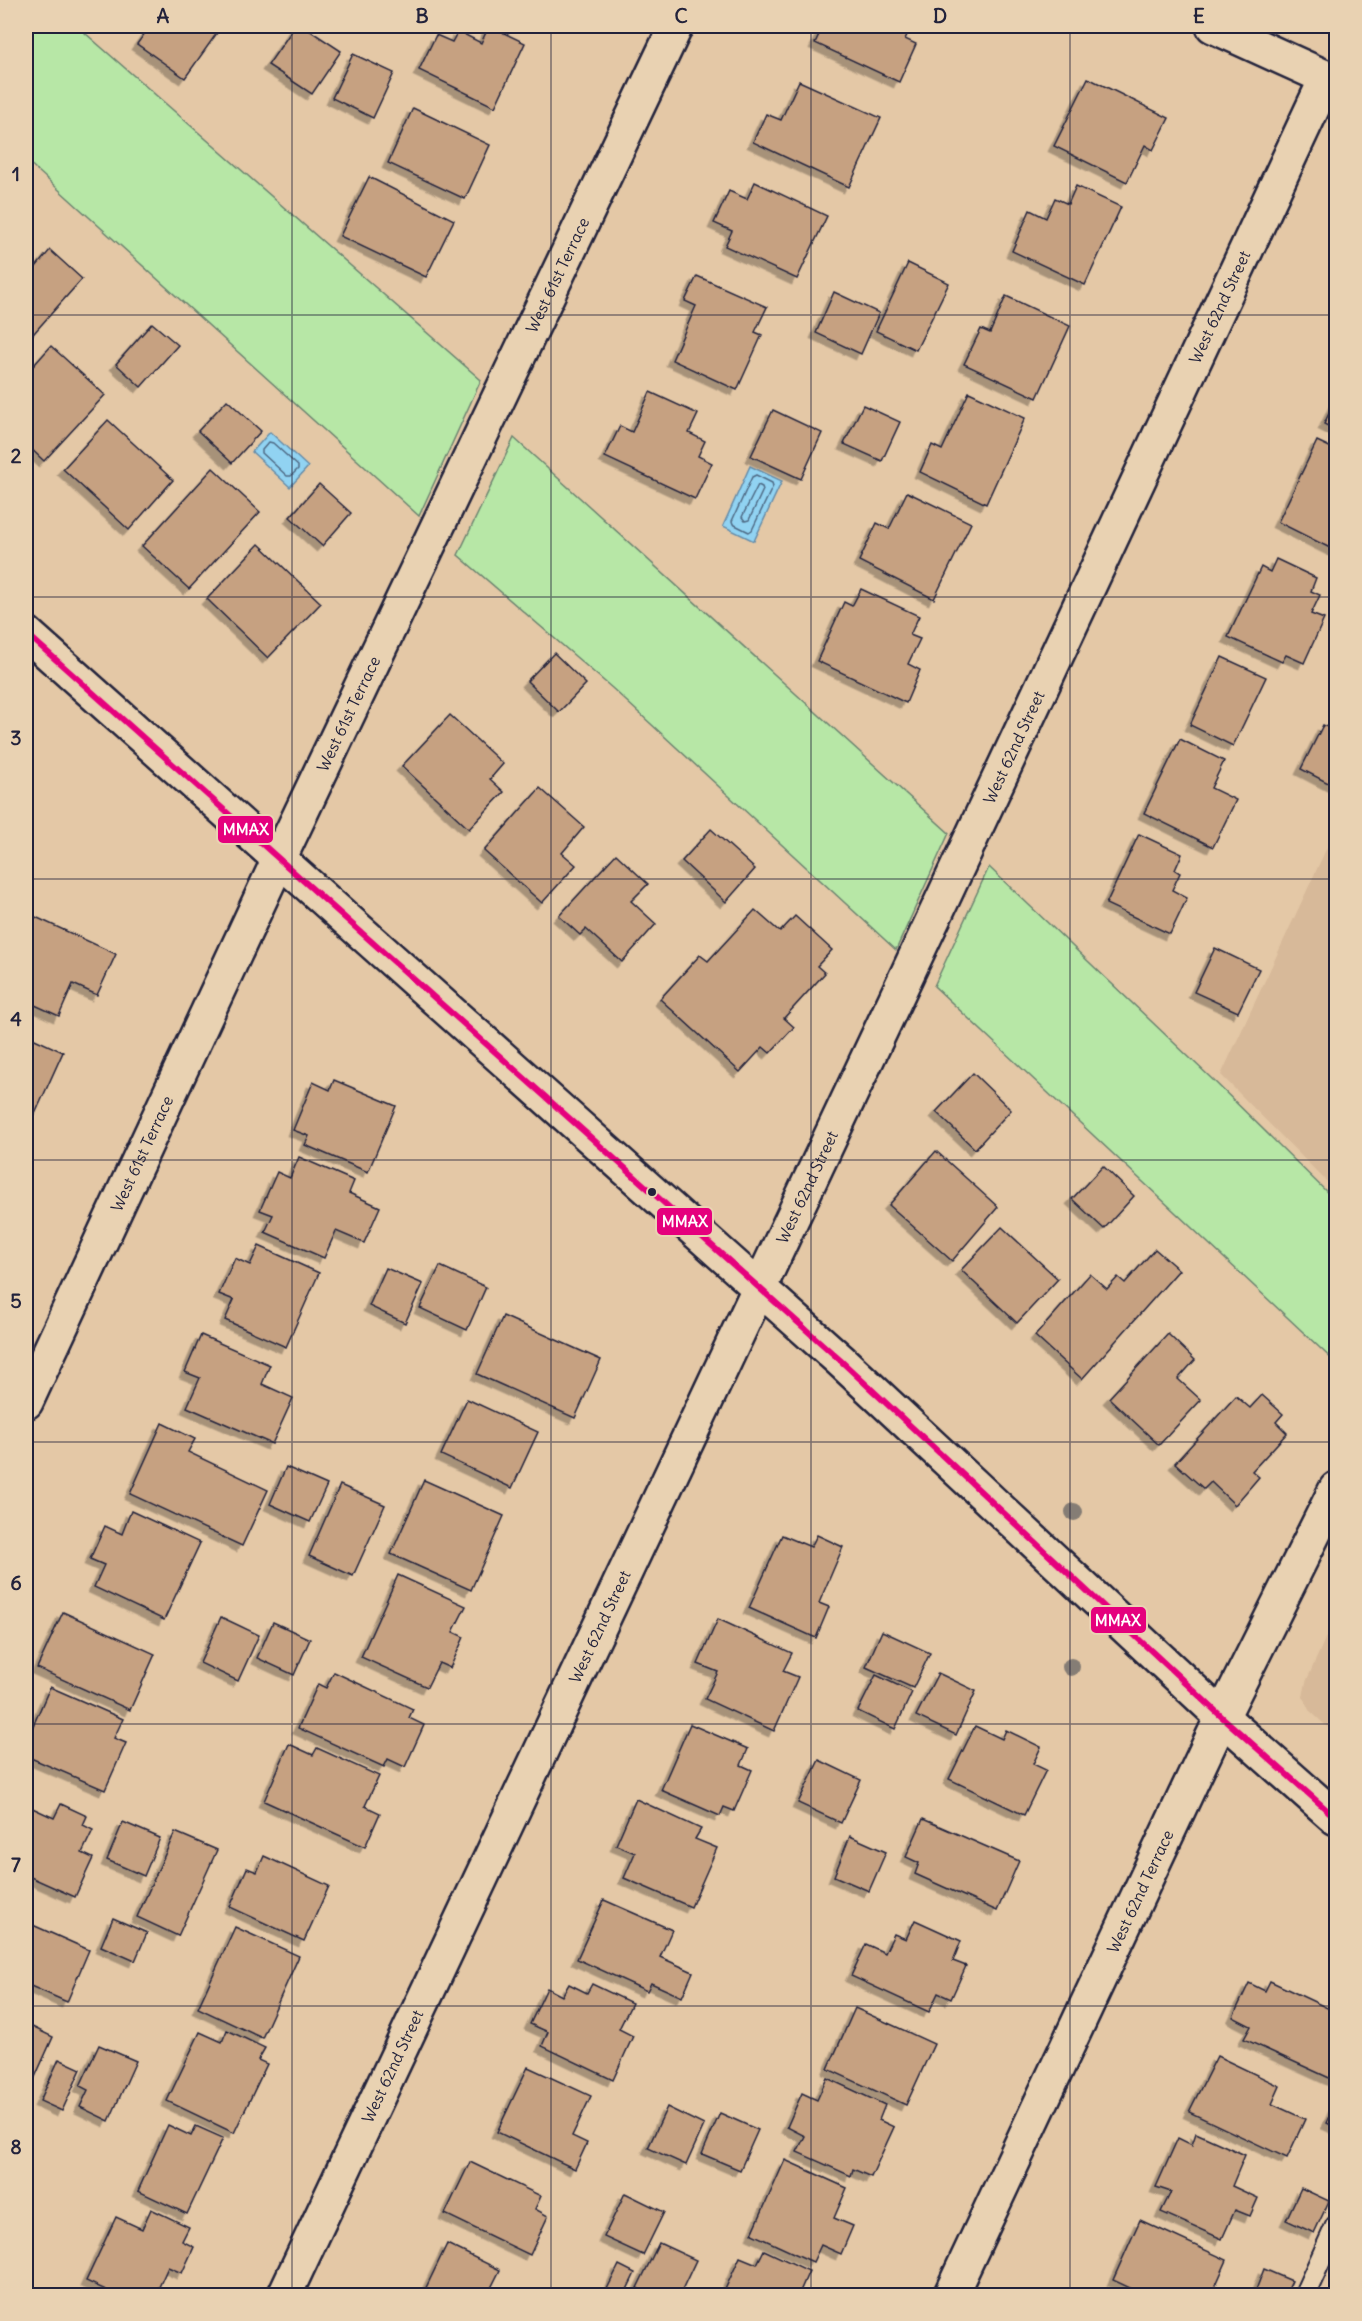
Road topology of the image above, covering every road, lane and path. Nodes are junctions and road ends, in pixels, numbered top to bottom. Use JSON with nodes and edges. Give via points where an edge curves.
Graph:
{"nodes":[{"id":1,"x":676,"y":26,"type":"edge"},
{"id":2,"x":1213,"y":26,"type":"edge"},
{"id":3,"x":1332,"y":80,"type":"edge"},
{"id":4,"x":26,"y":633,"type":"edge"},
{"id":5,"x":279,"y":859,"type":"junction"},
{"id":6,"x":759,"y":1287,"type":"junction"},
{"id":7,"x":26,"y":1402,"type":"edge"},
{"id":8,"x":1336,"y":1489,"type":"edge"},
{"id":9,"x":1222,"y":1717,"type":"junction"},
{"id":10,"x":1336,"y":1818,"type":"edge"},
{"id":11,"x":1336,"y":2226,"type":"edge"},
{"id":12,"x":284,"y":2295,"type":"edge"},
{"id":13,"x":950,"y":2295,"type":"edge"},
{"id":14,"x":1304,"y":2295,"type":"edge"}],
"edges":[{"from":1,"to":5,"type":"street","name":"West 61st Terrace"},
{"from":2,"to":3,"type":"street"},
{"from":3,"to":6,"type":"street","name":"West 62nd Street"},
{"from":4,"to":5,"type":"street"},
{"from":5,"to":6,"type":"street"},
{"from":5,"to":7,"type":"street","name":"West 61st Terrace"},
{"from":6,"to":9,"type":"street"},
{"from":6,"to":12,"type":"street","name":"West 62nd Street"},
{"from":8,"to":9,"type":"street","name":"West 62nd Terrace"},
{"from":9,"to":10,"type":"street"},
{"from":9,"to":13,"type":"street","name":"West 62nd Terrace"},
{"from":11,"to":14,"type":"lane"}]}
